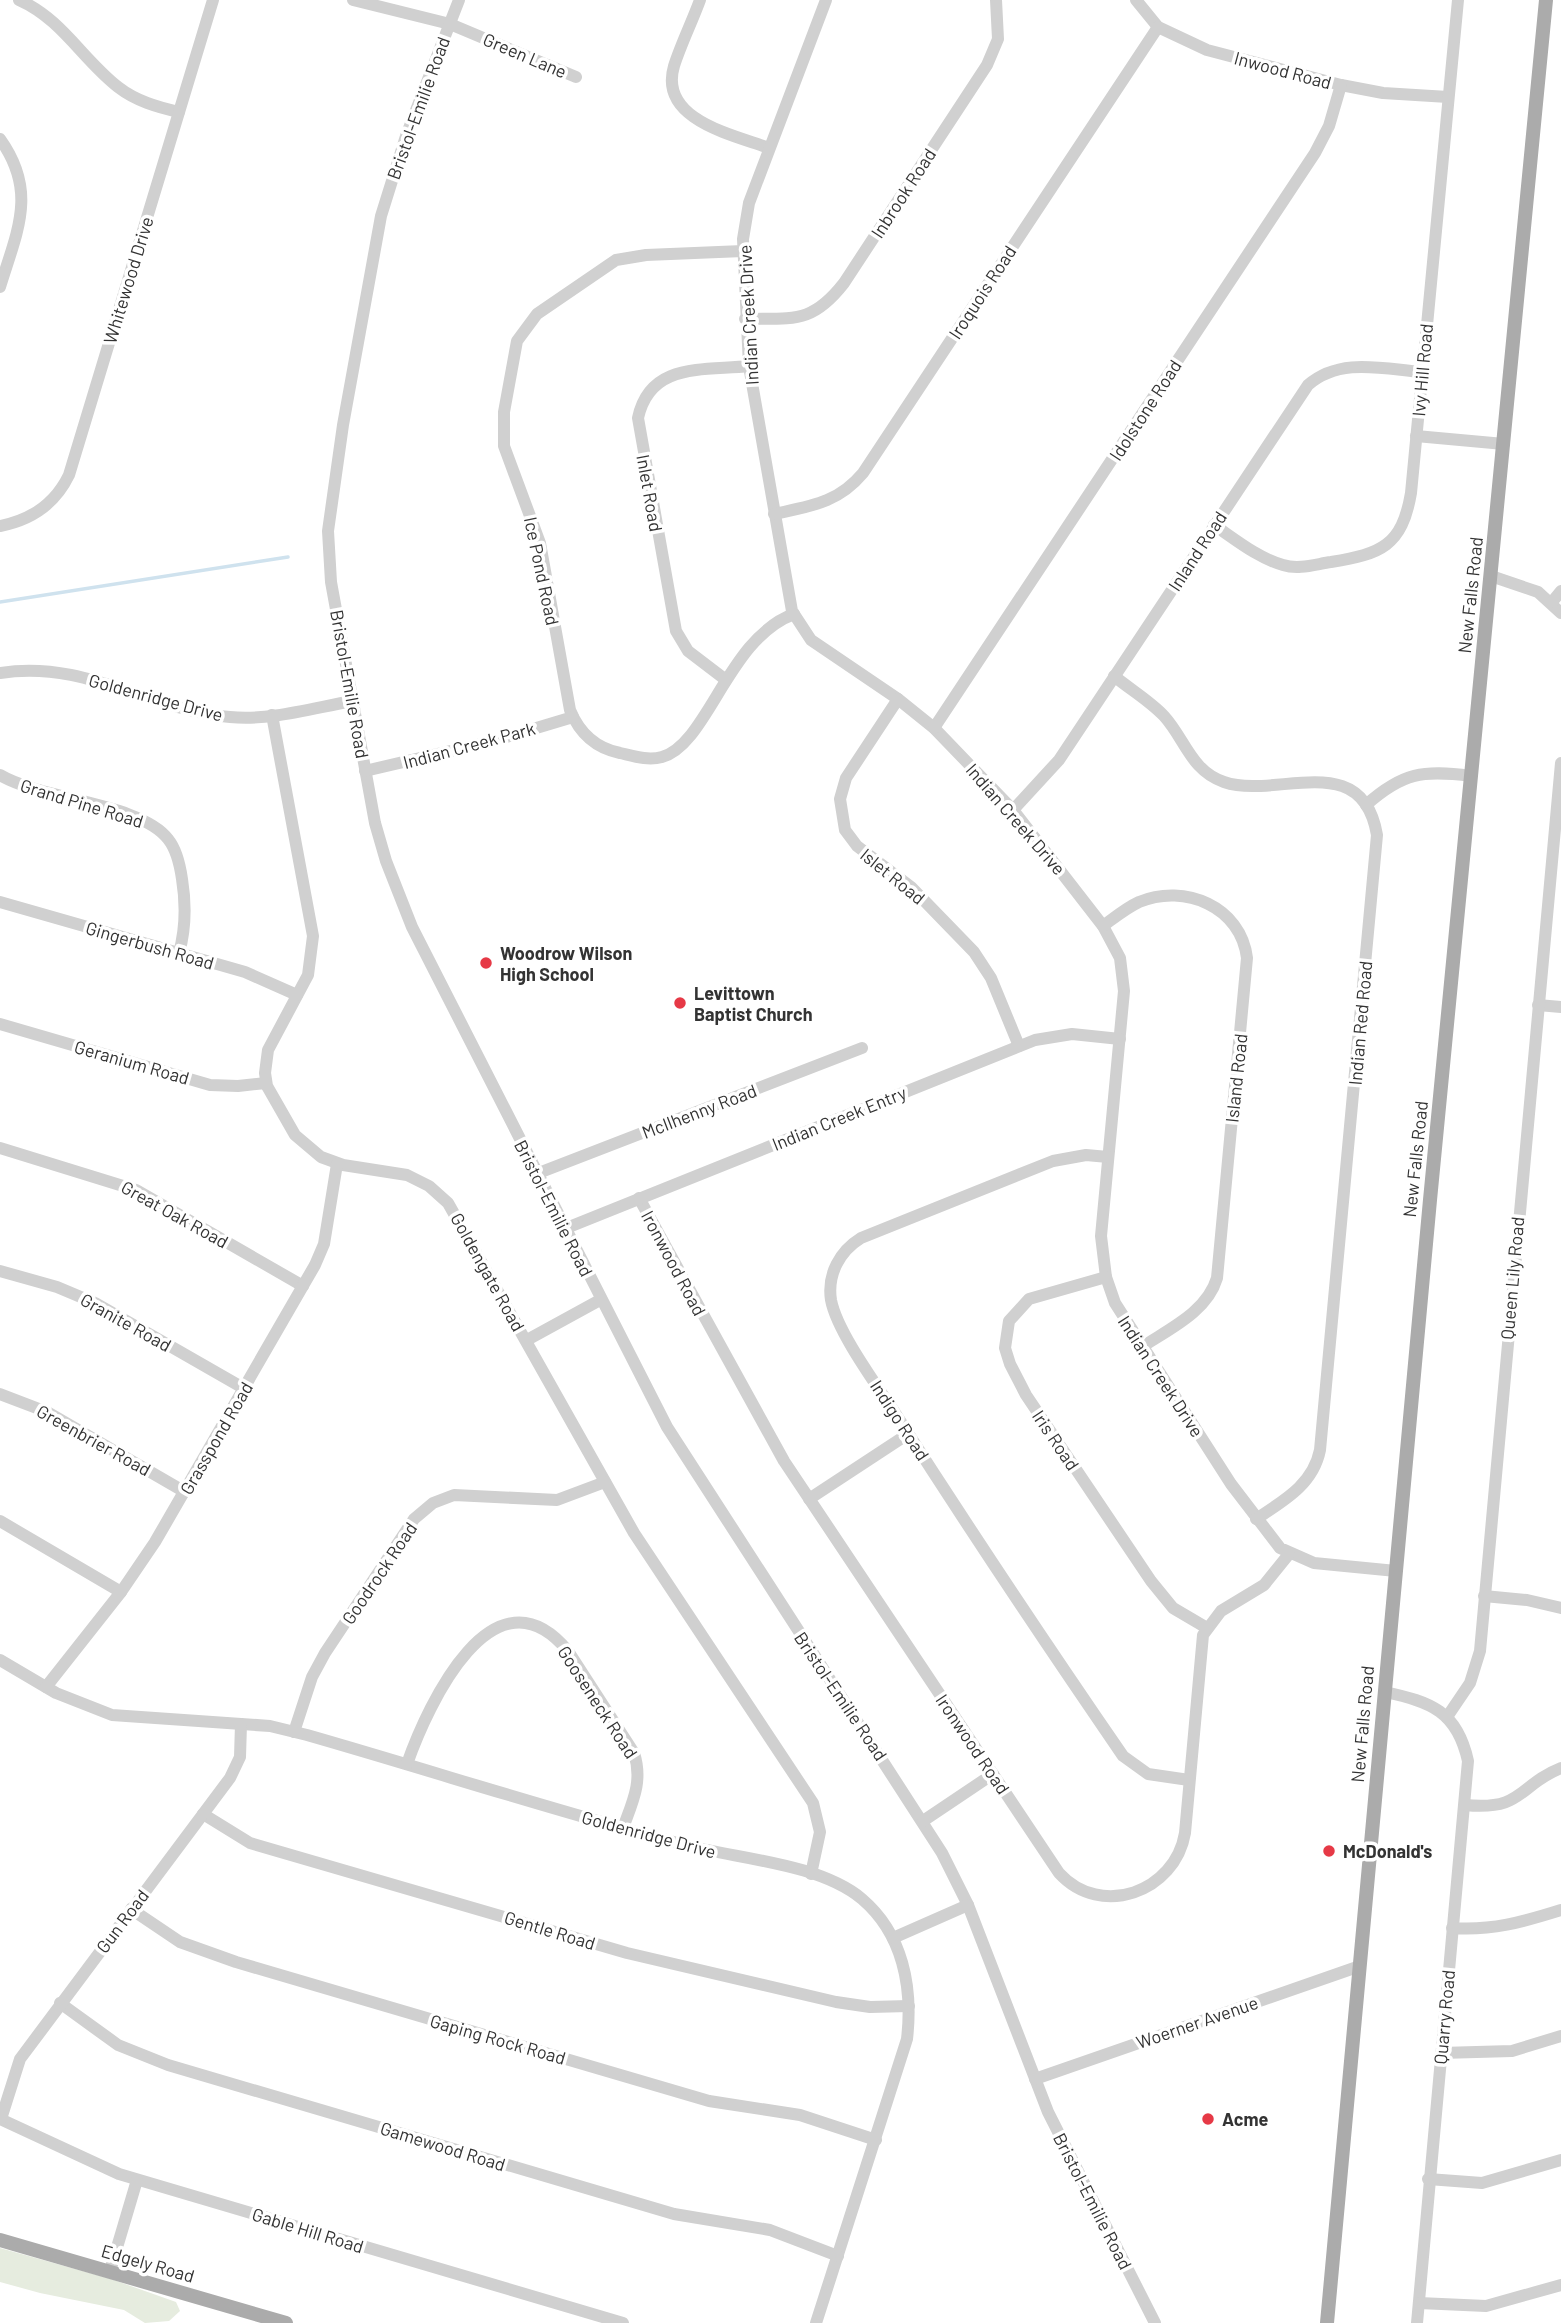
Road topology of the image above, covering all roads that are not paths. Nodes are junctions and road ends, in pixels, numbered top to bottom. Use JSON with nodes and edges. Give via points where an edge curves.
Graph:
{"nodes":[{"id":1,"x":19,"y":0,"type":"edge"},
{"id":2,"x":213,"y":0,"type":"edge"},
{"id":3,"x":353,"y":0,"type":"edge"},
{"id":4,"x":459,"y":0,"type":"edge"},
{"id":5,"x":700,"y":0,"type":"edge"},
{"id":6,"x":826,"y":0,"type":"edge"},
{"id":7,"x":996,"y":0,"type":"edge"},
{"id":8,"x":1136,"y":0,"type":"edge"},
{"id":9,"x":1458,"y":0,"type":"edge"},
{"id":10,"x":1546,"y":0,"type":"edge"},
{"id":11,"x":450,"y":24,"type":"junction"},
{"id":12,"x":1158,"y":27,"type":"junction"},
{"id":13,"x":576,"y":77,"type":"dead end"},
{"id":14,"x":1341,"y":85,"type":"junction"},
{"id":15,"x":1448,"y":97,"type":"junction"},
{"id":16,"x":179,"y":112,"type":"junction"},
{"id":17,"x":0,"y":139,"type":"edge"},
{"id":18,"x":769,"y":148,"type":"junction"},
{"id":19,"x":743,"y":251,"type":"junction"},
{"id":20,"x":0,"y":287,"type":"edge"},
{"id":21,"x":745,"y":319,"type":"junction"},
{"id":22,"x":749,"y":366,"type":"junction"},
{"id":23,"x":1422,"y":372,"type":"junction"},
{"id":24,"x":1416,"y":436,"type":"junction"},
{"id":25,"x":1504,"y":444,"type":"junction"},
{"id":26,"x":774,"y":514,"type":"junction"},
{"id":27,"x":1214,"y":525,"type":"junction"},
{"id":28,"x":0,"y":526,"type":"edge"},
{"id":29,"x":1491,"y":576,"type":"junction"},
{"id":30,"x":1561,"y":591,"type":"edge"},
{"id":31,"x":1552,"y":602,"type":"junction"},
{"id":32,"x":1561,"y":613,"type":"edge"},
{"id":33,"x":794,"y":614,"type":"junction"},
{"id":34,"x":0,"y":674,"type":"edge"},
{"id":35,"x":1114,"y":676,"type":"junction"},
{"id":36,"x":726,"y":680,"type":"junction"},
{"id":37,"x":898,"y":699,"type":"junction"},
{"id":38,"x":353,"y":701,"type":"junction"},
{"id":39,"x":272,"y":715,"type":"junction"},
{"id":40,"x":573,"y":717,"type":"junction"},
{"id":41,"x":934,"y":728,"type":"junction"},
{"id":42,"x":1561,"y":763,"type":"edge"},
{"id":43,"x":1561,"y":770,"type":"edge"},
{"id":44,"x":365,"y":771,"type":"junction"},
{"id":45,"x":0,"y":775,"type":"edge"},
{"id":46,"x":1471,"y":776,"type":"junction"},
{"id":47,"x":1366,"y":805,"type":"junction"},
{"id":48,"x":1013,"y":810,"type":"junction"},
{"id":49,"x":1555,"y":889,"type":"edge"},
{"id":50,"x":0,"y":902,"type":"edge"},
{"id":51,"x":1102,"y":926,"type":"junction"},
{"id":52,"x":179,"y":953,"type":"junction"},
{"id":53,"x":297,"y":995,"type":"junction"},
{"id":54,"x":1538,"y":1005,"type":"junction"},
{"id":55,"x":1561,"y":1007,"type":"edge"},
{"id":56,"x":0,"y":1024,"type":"edge"},
{"id":57,"x":1120,"y":1039,"type":"junction"},
{"id":58,"x":1019,"y":1046,"type":"junction"},
{"id":59,"x":862,"y":1048,"type":"dead end"},
{"id":60,"x":266,"y":1083,"type":"junction"},
{"id":61,"x":0,"y":1148,"type":"edge"},
{"id":62,"x":1108,"y":1157,"type":"junction"},
{"id":63,"x":337,"y":1164,"type":"junction"},
{"id":64,"x":536,"y":1174,"type":"junction"},
{"id":65,"x":639,"y":1198,"type":"junction"},
{"id":66,"x":564,"y":1229,"type":"junction"},
{"id":67,"x":0,"y":1271,"type":"edge"},
{"id":68,"x":1106,"y":1277,"type":"junction"},
{"id":69,"x":303,"y":1286,"type":"junction"},
{"id":70,"x":600,"y":1300,"type":"junction"},
{"id":71,"x":527,"y":1340,"type":"junction"},
{"id":72,"x":1142,"y":1347,"type":"junction"},
{"id":73,"x":244,"y":1389,"type":"junction"},
{"id":74,"x":0,"y":1394,"type":"edge"},
{"id":75,"x":908,"y":1434,"type":"junction"},
{"id":76,"x":604,"y":1482,"type":"junction"},
{"id":77,"x":185,"y":1492,"type":"junction"},
{"id":78,"x":809,"y":1499,"type":"junction"},
{"id":79,"x":1256,"y":1519,"type":"junction"},
{"id":80,"x":0,"y":1521,"type":"edge"},
{"id":81,"x":1289,"y":1554,"type":"junction"},
{"id":82,"x":1396,"y":1571,"type":"junction"},
{"id":83,"x":121,"y":1592,"type":"junction"},
{"id":84,"x":1484,"y":1597,"type":"junction"},
{"id":85,"x":1561,"y":1608,"type":"edge"},
{"id":86,"x":1207,"y":1628,"type":"junction"},
{"id":87,"x":2,"y":1665,"type":"edge"},
{"id":88,"x":46,"y":1687,"type":"junction"},
{"id":89,"x":1385,"y":1692,"type":"junction"},
{"id":90,"x":1447,"y":1717,"type":"junction"},
{"id":91,"x":241,"y":1724,"type":"junction"},
{"id":92,"x":294,"y":1732,"type":"junction"},
{"id":93,"x":407,"y":1764,"type":"junction"},
{"id":94,"x":1561,"y":1768,"type":"edge"},
{"id":95,"x":993,"y":1774,"type":"junction"},
{"id":96,"x":1189,"y":1780,"type":"junction"},
{"id":97,"x":1465,"y":1805,"type":"junction"},
{"id":98,"x":203,"y":1814,"type":"junction"},
{"id":99,"x":923,"y":1821,"type":"junction"},
{"id":100,"x":623,"y":1828,"type":"junction"},
{"id":101,"x":811,"y":1874,"type":"junction"},
{"id":102,"x":968,"y":1905,"type":"junction"},
{"id":103,"x":131,"y":1909,"type":"junction"},
{"id":104,"x":1561,"y":1910,"type":"edge"},
{"id":105,"x":1452,"y":1928,"type":"junction"},
{"id":106,"x":893,"y":1938,"type":"junction"},
{"id":107,"x":1360,"y":1966,"type":"junction"},
{"id":108,"x":61,"y":2003,"type":"junction"},
{"id":109,"x":909,"y":2006,"type":"junction"},
{"id":110,"x":1561,"y":2036,"type":"edge"},
{"id":111,"x":1441,"y":2053,"type":"junction"},
{"id":112,"x":1035,"y":2079,"type":"junction"},
{"id":113,"x":1,"y":2119,"type":"edge"},
{"id":114,"x":876,"y":2140,"type":"junction"},
{"id":115,"x":1561,"y":2160,"type":"edge"},
{"id":116,"x":1428,"y":2179,"type":"junction"},
{"id":117,"x":137,"y":2180,"type":"junction"},
{"id":118,"x":0,"y":2240,"type":"edge"},
{"id":119,"x":838,"y":2256,"type":"junction"},
{"id":120,"x":110,"y":2271,"type":"junction"},
{"id":121,"x":1561,"y":2285,"type":"edge"},
{"id":122,"x":1419,"y":2303,"type":"junction"},
{"id":123,"x":286,"y":2323,"type":"edge"},
{"id":124,"x":623,"y":2323,"type":"edge"},
{"id":125,"x":816,"y":2323,"type":"edge"},
{"id":126,"x":1155,"y":2323,"type":"edge"},
{"id":127,"x":1327,"y":2323,"type":"edge"},
{"id":128,"x":1417,"y":2323,"type":"edge"}],
"edges":[{"from":1,"to":16,"type":"street","via":[[53,20],[118,88],[144,102]]},
{"from":2,"to":16,"type":"street","name":"Whitewood Drive"},
{"from":3,"to":11,"type":"street","name":"Green Lane"},
{"from":4,"to":11,"type":"street","name":"Bristol-Emilie Road"},
{"from":5,"to":18,"type":"street","via":[[674,66],[673,84],[680,105],[708,125]]},
{"from":6,"to":18,"type":"street","name":"Indian Creek Drive"},
{"from":7,"to":21,"type":"street","name":"Inbrook Road","via":[[998,39],[987,65],[837,292],[805,317]]},
{"from":8,"to":12,"type":"street","name":"Inwood Road"},
{"from":9,"to":15,"type":"street","name":"Ivy Hill Road"},
{"from":10,"to":25,"type":"main road","name":"New Falls Road"},
{"from":11,"to":13,"type":"street","name":"Green Lane"},
{"from":11,"to":38,"type":"street","name":"Bristol-Emilie Road","via":[[406,136],[381,216],[343,425],[328,554]]},
{"from":12,"to":14,"type":"street","name":"Inwood Road","via":[[1207,50]]},
{"from":12,"to":26,"type":"street","name":"Iroquois Road","via":[[863,473],[830,502]]},
{"from":14,"to":15,"type":"street","name":"Inwood Road"},
{"from":14,"to":41,"type":"street","name":"Idolstone Road","via":[[1315,153]]},
{"from":15,"to":23,"type":"street","name":"Ivy Hill Road"},
{"from":16,"to":28,"type":"street","name":"Whitewood Drive","via":[[69,475],[41,510]]},
{"from":17,"to":20,"type":"street","via":[[16,164],[23,197]]},
{"from":18,"to":19,"type":"street","name":"Indian Creek Drive","via":[[749,203]]},
{"from":19,"to":21,"type":"street","name":"Indian Creek Drive"},
{"from":19,"to":40,"type":"street","name":"Ice Pond Road","via":[[616,260],[537,314],[517,341],[504,412],[504,446],[540,543]]},
{"from":21,"to":22,"type":"street","name":"Indian Creek Drive"},
{"from":22,"to":26,"type":"street","name":"Indian Creek Drive"},
{"from":22,"to":36,"type":"street","name":"Inlet Road","via":[[667,376],[646,394],[638,418],[676,631],[688,651]]},
{"from":23,"to":24,"type":"street","name":"Ivy Hill Road"},
{"from":23,"to":27,"type":"street","name":"Inland Road","via":[[1344,366],[1316,378],[1302,392]]},
{"from":24,"to":25,"type":"street"},
{"from":24,"to":27,"type":"street","name":"Ivy Hill Road","via":[[1405,523],[1398,535],[1376,552],[1357,559],[1286,566],[1255,553]]},
{"from":25,"to":29,"type":"main road","name":"New Falls Road"},
{"from":26,"to":33,"type":"street","name":"Indian Creek Drive"},
{"from":27,"to":35,"type":"street","name":"Inland Road"},
{"from":29,"to":31,"type":"street","via":[[1538,592]]},
{"from":29,"to":46,"type":"main road","name":"New Falls Road"},
{"from":30,"to":31,"type":"street"},
{"from":31,"to":32,"type":"street"},
{"from":33,"to":36,"type":"street","via":[[759,634]]},
{"from":33,"to":37,"type":"street","name":"Indian Creek Drive","via":[[810,640]]},
{"from":34,"to":39,"type":"street","name":"Goldenridge Drive","via":[[43,669],[209,714]]},
{"from":35,"to":47,"type":"street","via":[[1157,709],[1196,764],[1222,782],[1245,786],[1322,781],[1348,789]]},
{"from":35,"to":48,"type":"street","name":"Inland Road","via":[[1059,760]]},
{"from":36,"to":40,"type":"street","via":[[682,744],[660,758],[644,759],[601,747],[585,735]]},
{"from":37,"to":41,"type":"street","name":"Indian Creek Drive"},
{"from":37,"to":58,"type":"street","name":"Islet Road","via":[[840,793],[845,831],[857,846],[911,887],[974,952],[991,978]]},
{"from":38,"to":39,"type":"street","name":"Goldenridge Drive"},
{"from":38,"to":44,"type":"street","name":"Bristol-Emilie Road"},
{"from":39,"to":53,"type":"street","via":[[313,936],[310,968]]},
{"from":40,"to":44,"type":"street","name":"Indian Creek Park"},
{"from":41,"to":48,"type":"street","name":"Indian Creek Drive"},
{"from":42,"to":43,"type":"street","name":"Queen Lily Road"},
{"from":43,"to":49,"type":"street","name":"Queen Lily Road"},
{"from":44,"to":64,"type":"street","name":"Bristol-Emilie Road","via":[[375,823],[398,894]]},
{"from":45,"to":52,"type":"street","name":"Grand Pine Road","via":[[144,820],[164,833],[178,859],[186,900]]},
{"from":46,"to":47,"type":"street","via":[[1439,773],[1403,778]]},
{"from":46,"to":82,"type":"main road","name":"New Falls Road"},
{"from":47,"to":79,"type":"street","name":"Indian Red Road","via":[[1375,824],[1377,850],[1320,1450],[1314,1471],[1299,1488]]},
{"from":48,"to":51,"type":"street","name":"Indian Creek Drive"},
{"from":49,"to":54,"type":"street","name":"Queen Lily Road"},
{"from":50,"to":52,"type":"street","name":"Gingerbush Road"},
{"from":51,"to":57,"type":"street","name":"Indian Creek Drive","via":[[1120,958],[1124,983]]},
{"from":51,"to":72,"type":"street","name":"Island Road","via":[[1150,899],[1203,901],[1219,908],[1239,928],[1247,958],[1215,1285],[1197,1310]]},
{"from":52,"to":53,"type":"street","name":"Gingerbush Road","via":[[245,972]]},
{"from":53,"to":60,"type":"street","via":[[268,1050]]},
{"from":54,"to":55,"type":"street"},
{"from":54,"to":84,"type":"street","name":"Queen Lily Road"},
{"from":56,"to":60,"type":"street","name":"Geranium Road","via":[[210,1084]]},
{"from":57,"to":58,"type":"street","name":"Indian Creek Entry","via":[[1056,1035]]},
{"from":57,"to":62,"type":"street","name":"Indian Creek Drive"},
{"from":58,"to":65,"type":"street","name":"Indian Creek Entry"},
{"from":59,"to":64,"type":"street","name":"McIlhenny Road"},
{"from":60,"to":63,"type":"street","name":"Goldengate Road","via":[[295,1135],[313,1152]]},
{"from":61,"to":69,"type":"street","name":"Great Oak Road","via":[[136,1190]]},
{"from":62,"to":68,"type":"street","name":"Indian Creek Drive","via":[[1101,1236]]},
{"from":62,"to":75,"type":"street","name":"Indigo Road","via":[[1086,1155],[1053,1161],[883,1228],[844,1250],[831,1282],[833,1309]]},
{"from":63,"to":69,"type":"street","name":"Grasspond Road","via":[[324,1244]]},
{"from":63,"to":71,"type":"street","name":"Goldengate Road","via":[[407,1175],[440,1194],[465,1228]]},
{"from":64,"to":66,"type":"street","name":"Bristol-Emilie Road"},
{"from":65,"to":66,"type":"street","name":"Indian Creek Entry"},
{"from":65,"to":78,"type":"street","name":"Ironwood Road","via":[[755,1413]]},
{"from":66,"to":70,"type":"street","name":"Bristol-Emilie Road"},
{"from":67,"to":73,"type":"street","name":"Granite Road","via":[[95,1303]]},
{"from":68,"to":72,"type":"street","name":"Indian Creek Drive","via":[[1119,1312]]},
{"from":68,"to":86,"type":"street","name":"Iris Road","via":[[1048,1292],[1021,1305],[1009,1321],[1006,1354],[1026,1395],[1151,1581],[1173,1608]]},
{"from":69,"to":73,"type":"street","name":"Grasspond Road"},
{"from":70,"to":71,"type":"street"},
{"from":70,"to":99,"type":"street","name":"Bristol-Emilie Road","via":[[688,1464]]},
{"from":71,"to":76,"type":"street","name":"Goldengate Road"},
{"from":72,"to":79,"type":"street","name":"Indian Creek Drive"},
{"from":73,"to":77,"type":"street","name":"Grasspond Road"},
{"from":74,"to":77,"type":"street","name":"Greenbrier Road","via":[[47,1412]]},
{"from":75,"to":78,"type":"street"},
{"from":75,"to":96,"type":"street","name":"Indigo Road","via":[[1128,1762],[1148,1774]]},
{"from":76,"to":92,"type":"street","name":"Goodrock Road","via":[[557,1500],[454,1495],[433,1503],[414,1519],[325,1653]]},
{"from":76,"to":101,"type":"street","name":"Goldengate Road","via":[[652,1563],[813,1803],[820,1832]]},
{"from":77,"to":83,"type":"street","name":"Grasspond Road"},
{"from":78,"to":95,"type":"street","name":"Ironwood Road"},
{"from":79,"to":81,"type":"street","name":"Indian Creek Drive"},
{"from":80,"to":83,"type":"street"},
{"from":81,"to":82,"type":"street","name":"Indian Creek Drive","via":[[1314,1563]]},
{"from":81,"to":86,"type":"street","via":[[1264,1585],[1221,1611]]},
{"from":82,"to":89,"type":"main road","name":"New Falls Road"},
{"from":83,"to":88,"type":"street","name":"Grasspond Road"},
{"from":84,"to":85,"type":"street"},
{"from":84,"to":90,"type":"street","name":"Queen Lily Road","via":[[1476,1667]]},
{"from":86,"to":96,"type":"street","name":"Ironwood Road"},
{"from":87,"to":88,"type":"street","name":"Goldenridge Drive"},
{"from":88,"to":91,"type":"street","name":"Goldenridge Drive","via":[[112,1715]]},
{"from":89,"to":90,"type":"street","via":[[1426,1702]]},
{"from":89,"to":107,"type":"main road","name":"New Falls Road"},
{"from":90,"to":97,"type":"street","name":"Quarry Road","via":[[1460,1736],[1468,1762]]},
{"from":91,"to":92,"type":"street","name":"Goldenridge Drive"},
{"from":91,"to":98,"type":"street","name":"Gun Road","via":[[236,1767]]},
{"from":92,"to":93,"type":"street","name":"Goldenridge Drive"},
{"from":93,"to":100,"type":"street","name":"Goldenridge Drive"},
{"from":93,"to":100,"type":"street","name":"Gooseneck Road","via":[[427,1715],[476,1641],[509,1622],[529,1623],[555,1637],[568,1651],[634,1753],[639,1782]]},
{"from":94,"to":97,"type":"street","via":[[1513,1801]]},
{"from":95,"to":96,"type":"street","name":"Ironwood Road","via":[[1067,1882],[1082,1891],[1110,1897],[1150,1885],[1172,1868],[1182,1847]]},
{"from":95,"to":99,"type":"street"},
{"from":97,"to":105,"type":"street","name":"Quarry Road"},
{"from":98,"to":103,"type":"street","name":"Gun Road"},
{"from":98,"to":109,"type":"street","name":"Gentle Road","via":[[250,1843],[627,1953],[836,2002]]},
{"from":99,"to":102,"type":"street","name":"Bristol-Emilie Road"},
{"from":100,"to":101,"type":"street","name":"Goldenridge Drive"},
{"from":101,"to":106,"type":"street","name":"Goldenridge Drive","via":[[862,1899]]},
{"from":102,"to":106,"type":"street"},
{"from":102,"to":112,"type":"street","name":"Bristol-Emilie Road"},
{"from":103,"to":108,"type":"street","name":"Gun Road"},
{"from":103,"to":114,"type":"street","name":"Gaping Rock Road","via":[[180,1942],[236,1962],[709,2101],[800,2115]]},
{"from":104,"to":105,"type":"street","via":[[1515,1925]]},
{"from":105,"to":111,"type":"street","name":"Quarry Road"},
{"from":106,"to":109,"type":"street","name":"Goldenridge Drive","via":[[903,1962]]},
{"from":107,"to":112,"type":"street","name":"Woerner Avenue"},
{"from":107,"to":127,"type":"main road","name":"New Falls Road"},
{"from":108,"to":113,"type":"street","name":"Gun Road","via":[[15,2069]]},
{"from":108,"to":119,"type":"street","name":"Gamewood Road","via":[[118,2045],[168,2065],[674,2214],[770,2230]]},
{"from":109,"to":114,"type":"street","name":"Goldenridge Drive","via":[[901,2066]]},
{"from":110,"to":111,"type":"street","via":[[1512,2051]]},
{"from":111,"to":116,"type":"street","name":"Quarry Road"},
{"from":112,"to":126,"type":"street","name":"Bristol-Emilie Road"},
{"from":113,"to":117,"type":"street","name":"Gable Hill Road"},
{"from":114,"to":119,"type":"street","name":"Goldenridge Drive"},
{"from":115,"to":116,"type":"street","via":[[1482,2183]]},
{"from":116,"to":122,"type":"street","name":"Quarry Road"},
{"from":117,"to":120,"type":"street"},
{"from":117,"to":124,"type":"street","name":"Gable Hill Road"},
{"from":118,"to":120,"type":"main road","name":"Edgely Road"},
{"from":119,"to":125,"type":"street","name":"Goldenridge Drive"},
{"from":120,"to":123,"type":"main road","name":"Edgely Road"},
{"from":121,"to":122,"type":"street","via":[[1486,2306]]},
{"from":122,"to":128,"type":"street","name":"Quarry Road"}]}
